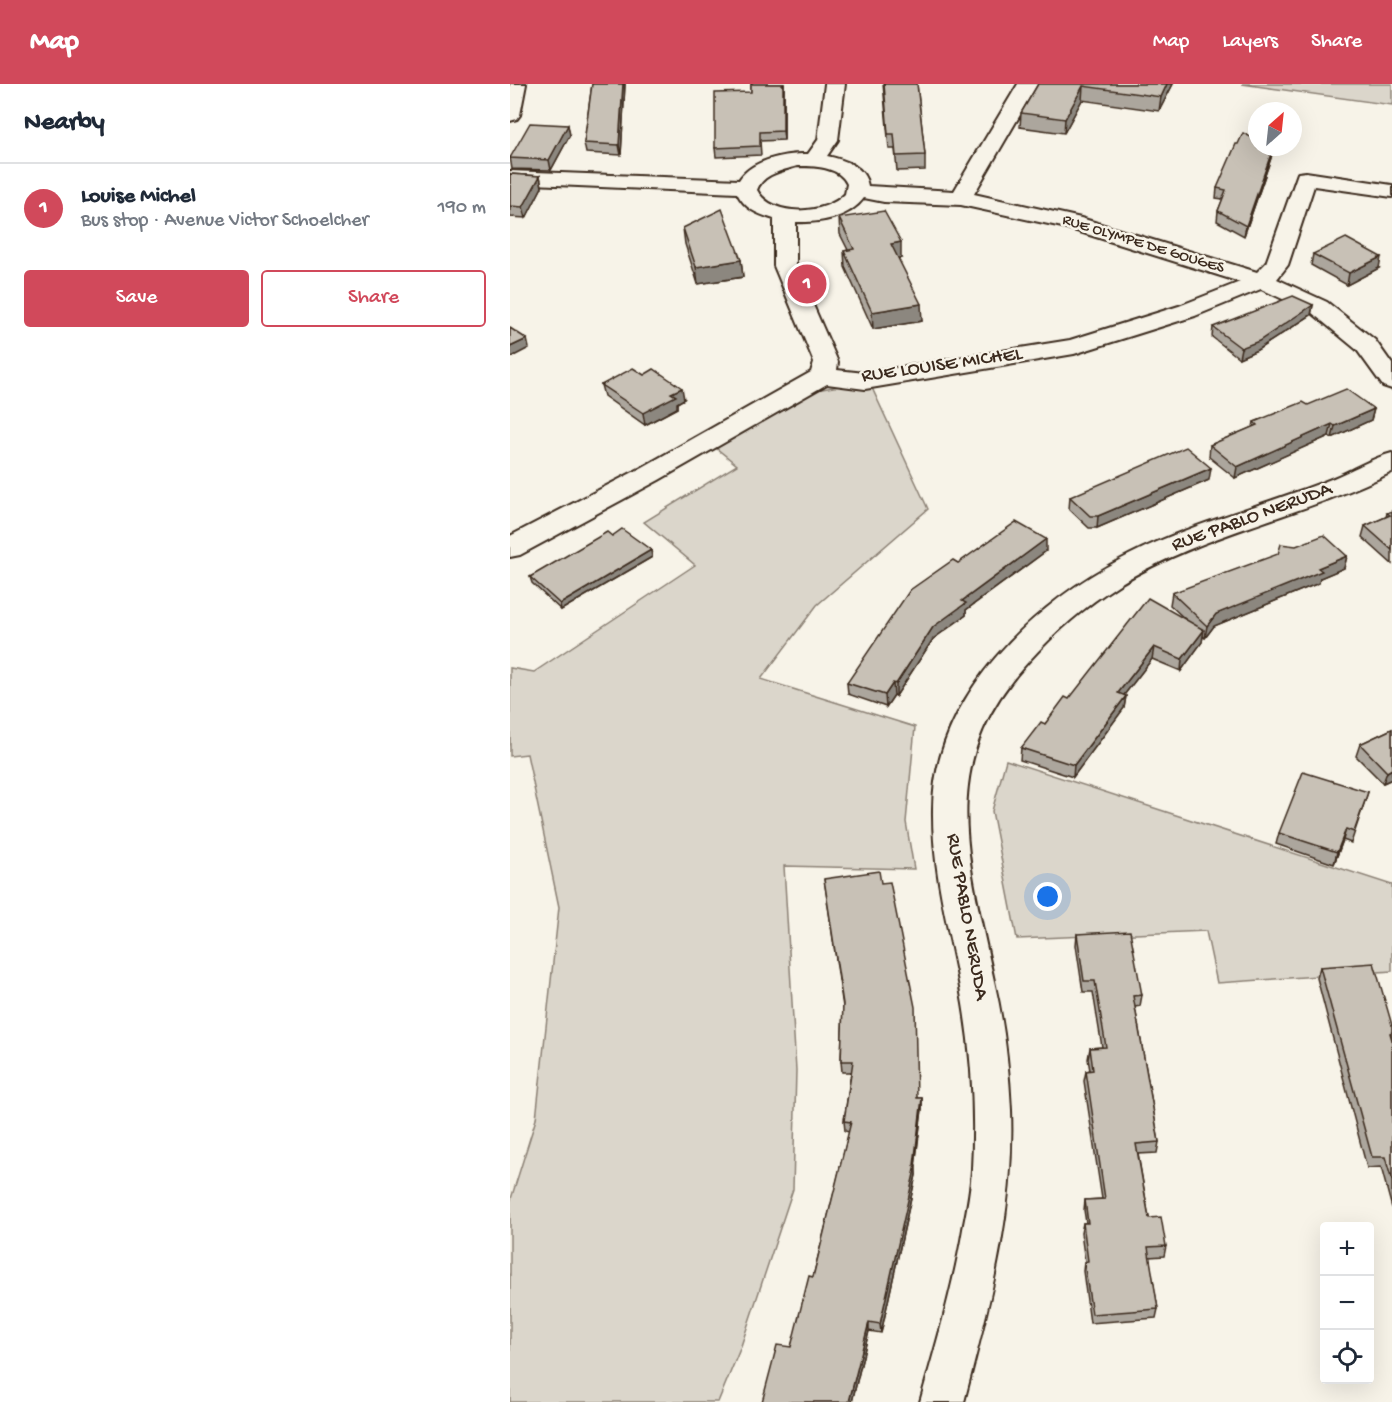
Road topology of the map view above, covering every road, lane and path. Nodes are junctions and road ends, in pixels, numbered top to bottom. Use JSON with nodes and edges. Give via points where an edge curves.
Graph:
{"nodes":[{"id":1,"x":516,"y":84,"type":"edge"},
{"id":2,"x":835,"y":84,"type":"edge"},
{"id":3,"x":1028,"y":84,"type":"edge"},
{"id":4,"x":510,"y":115,"type":"edge"},
{"id":5,"x":814,"y":160,"type":"junction"},
{"id":6,"x":510,"y":177,"type":"edge"},
{"id":7,"x":1340,"y":183,"type":"junction"},
{"id":8,"x":746,"y":187,"type":"junction"},
{"id":9,"x":858,"y":191,"type":"junction"},
{"id":10,"x":1392,"y":191,"type":"edge"},
{"id":11,"x":961,"y":198,"type":"junction"},
{"id":12,"x":1392,"y":210,"type":"edge"},
{"id":13,"x":785,"y":216,"type":"junction"},
{"id":14,"x":1262,"y":281,"type":"junction"},
{"id":15,"x":823,"y":376,"type":"junction"},
{"id":16,"x":1392,"y":381,"type":"edge"},
{"id":17,"x":1392,"y":461,"type":"edge"},
{"id":18,"x":510,"y":548,"type":"edge"},
{"id":19,"x":942,"y":1402,"type":"edge"}],
"edges":[{"from":1,"to":4,"type":"street"},
{"from":2,"to":5,"type":"street","via":[[828,140]]},
{"from":3,"to":11,"type":"street"},
{"from":5,"to":8,"type":"street","via":[[770,166],[751,178]]},
{"from":5,"to":9,"type":"street","via":[[837,165],[853,174]]},
{"from":6,"to":8,"type":"street"},
{"from":7,"to":10,"type":"street"},
{"from":7,"to":12,"type":"street"},
{"from":7,"to":14,"type":"street","via":[[1306,178],[1277,265]]},
{"from":8,"to":13,"type":"street","via":[[747,197],[755,205]]},
{"from":9,"to":11,"type":"street","name":"RUE OLYMPE DE GOUGES"},
{"from":9,"to":13,"type":"street","via":[[845,205],[823,214]]},
{"from":11,"to":14,"type":"street","name":"RUE OLYMPE DE GOUGES","via":[[1073,223]]},
{"from":13,"to":15,"type":"street","via":[[785,266],[826,362]]},
{"from":14,"to":15,"type":"street","name":"RUE LOUISE MICHEL","via":[[1187,311],[1074,347],[865,381]]},
{"from":14,"to":16,"type":"street","name":"RUE OLYMPE DE GOUGES","via":[[1319,307],[1366,345]]},
{"from":15,"to":18,"type":"street"},
{"from":17,"to":19,"type":"street","name":"RUE PABLO NERUDA","via":[[1338,486],[1181,542],[1128,567],[1078,598],[1043,629],[1002,669],[973,715],[956,755],[948,804],[957,887],[982,1007],[992,1168],[978,1264]]}]}
